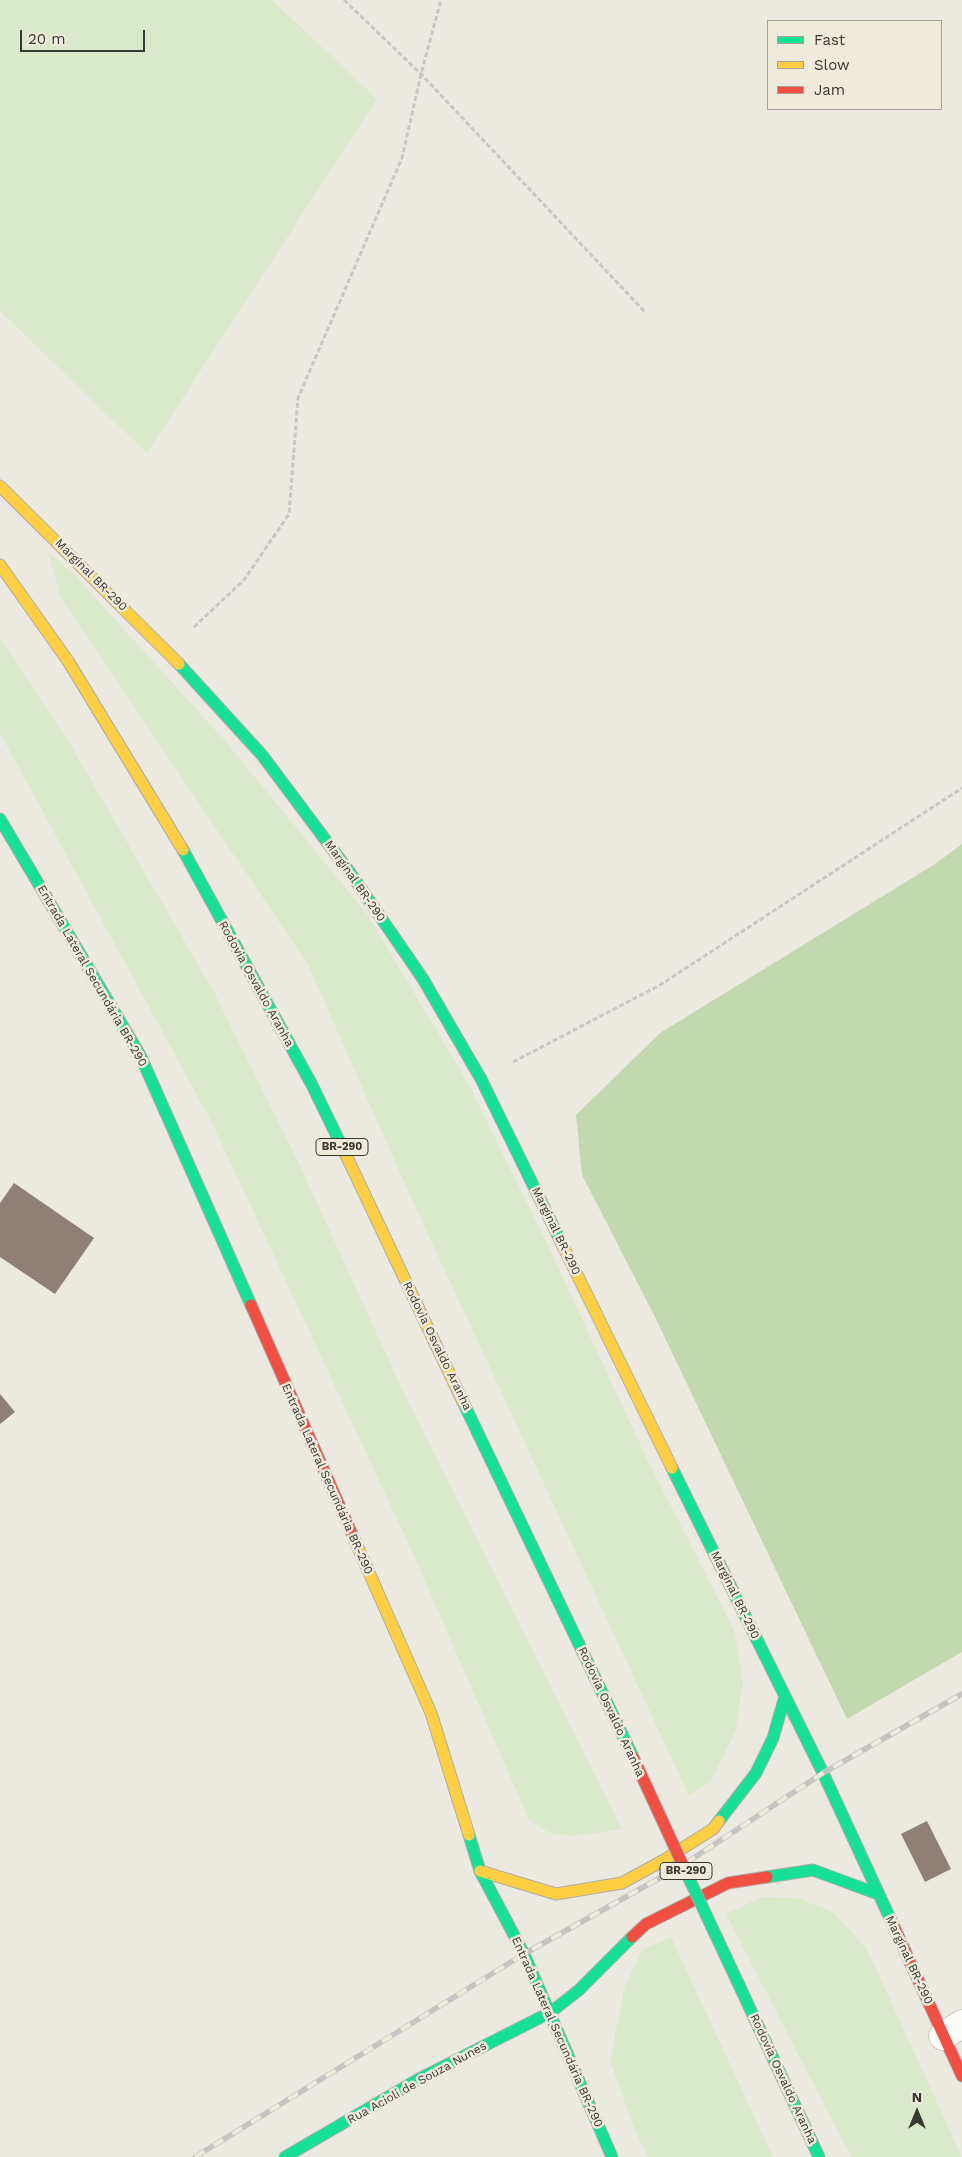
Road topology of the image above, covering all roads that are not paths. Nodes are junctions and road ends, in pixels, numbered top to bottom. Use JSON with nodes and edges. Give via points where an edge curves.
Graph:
{"nodes":[{"id":1,"x":0,"y":486,"type":"edge"},
{"id":2,"x":0,"y":565,"type":"edge"},
{"id":3,"x":0,"y":819,"type":"edge"},
{"id":4,"x":785,"y":1696,"type":"junction"},
{"id":5,"x":480,"y":1871,"type":"junction"},
{"id":6,"x":878,"y":1894,"type":"junction"},
{"id":7,"x":551,"y":2012,"type":"junction"},
{"id":8,"x":953,"y":2030,"type":"edge"},
{"id":9,"x":962,"y":2076,"type":"edge"},
{"id":10,"x":285,"y":2157,"type":"edge"},
{"id":11,"x":612,"y":2157,"type":"edge"},
{"id":12,"x":820,"y":2157,"type":"edge"}],
"edges":[{"from":1,"to":4,"type":"main road","name":"Marginal BR-290","via":[[168,651],[262,755],[424,979],[481,1079]]},
{"from":2,"to":12,"type":"main road","name":"Rodovia Osvaldo Aranha","number":"BR-290","bridge":true,"via":[[68,661],[176,837],[312,1085]]},
{"from":3,"to":5,"type":"main road","name":"Entrada Lateral Secundária BR-290","via":[[140,1056],[431,1713]]},
{"from":4,"to":5,"type":"main road","via":[[773,1738],[756,1773],[712,1829],[664,1860],[622,1883],[556,1894]]},
{"from":4,"to":6,"type":"main road","name":"Marginal BR-290"},
{"from":5,"to":7,"type":"main road","name":"Entrada Lateral Secundária BR-290"},
{"from":6,"to":7,"type":"main road","name":"Rua Acioli de Souza Nunes","via":[[813,1870],[728,1883],[646,1924],[579,1990]]},
{"from":6,"to":8,"type":"main road","name":"Marginal BR-290"},
{"from":7,"to":10,"type":"main road","name":"Rua Acioli de Souza Nunes","via":[[417,2080]]},
{"from":7,"to":11,"type":"main road","name":"Entrada Lateral Secundária BR-290"},
{"from":8,"to":9,"type":"main road","name":"Marginal BR-290"}]}
